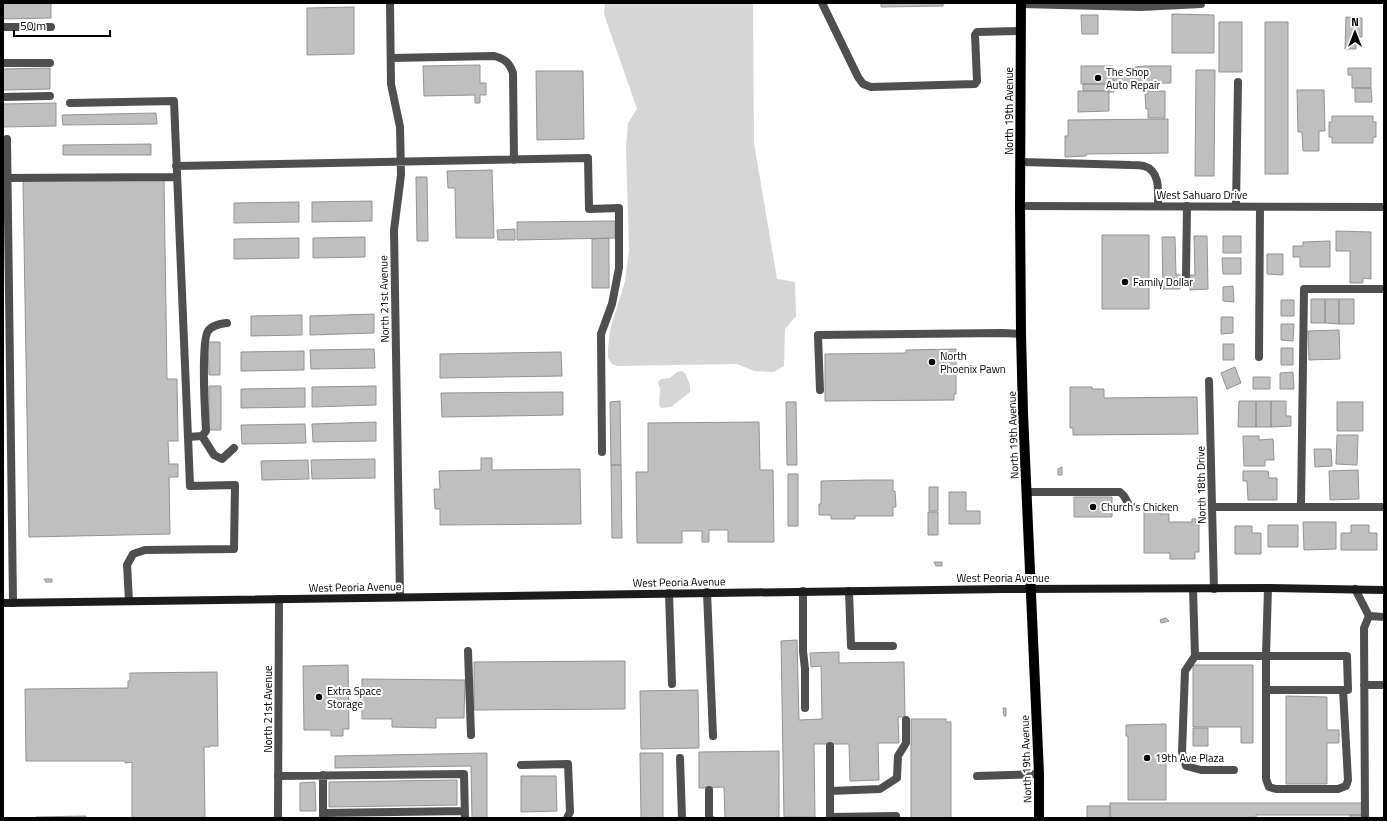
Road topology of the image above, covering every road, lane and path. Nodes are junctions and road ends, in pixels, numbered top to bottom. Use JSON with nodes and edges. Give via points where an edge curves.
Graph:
{"nodes":[{"id":1,"x":390,"y":3,"type":"edge"},
{"id":2,"x":822,"y":3,"type":"edge"},
{"id":3,"x":1021,"y":4,"type":"edge"},
{"id":4,"x":1201,"y":4,"type":"dead end"},
{"id":5,"x":3,"y":27,"type":"edge"},
{"id":6,"x":52,"y":27,"type":"dead end"},
{"id":7,"x":1021,"y":30,"type":"junction"},
{"id":8,"x":391,"y":58,"type":"junction"},
{"id":9,"x":3,"y":63,"type":"edge"},
{"id":10,"x":50,"y":63,"type":"dead end"},
{"id":11,"x":1238,"y":82,"type":"dead end"},
{"id":12,"x":50,"y":96,"type":"dead end"},
{"id":13,"x":3,"y":97,"type":"edge"},
{"id":14,"x":70,"y":103,"type":"dead end"},
{"id":15,"x":7,"y":139,"type":"dead end"},
{"id":16,"x":514,"y":160,"type":"junction"},
{"id":17,"x":401,"y":162,"type":"junction"},
{"id":18,"x":1021,"y":162,"type":"junction"},
{"id":19,"x":176,"y":166,"type":"junction"},
{"id":20,"x":176,"y":177,"type":"junction"},
{"id":21,"x":5,"y":178,"type":"edge"},
{"id":22,"x":1020,"y":206,"type":"junction"},
{"id":23,"x":1158,"y":206,"type":"junction"},
{"id":24,"x":1188,"y":206,"type":"junction"},
{"id":25,"x":1236,"y":206,"type":"junction"},
{"id":26,"x":1260,"y":207,"type":"junction"},
{"id":27,"x":1384,"y":207,"type":"edge"},
{"id":28,"x":6,"y":209,"type":"edge"},
{"id":29,"x":6,"y":240,"type":"edge"},
{"id":30,"x":6,"y":260,"type":"edge"},
{"id":31,"x":1186,"y":276,"type":"dead end"},
{"id":32,"x":1384,"y":289,"type":"edge"},
{"id":33,"x":227,"y":323,"type":"dead end"},
{"id":34,"x":1022,"y":334,"type":"junction"},
{"id":35,"x":1259,"y":357,"type":"dead end"},
{"id":36,"x":1209,"y":381,"type":"dead end"},
{"id":37,"x":820,"y":390,"type":"dead end"},
{"id":38,"x":7,"y":391,"type":"edge"},
{"id":39,"x":202,"y":436,"type":"junction"},
{"id":40,"x":188,"y":437,"type":"junction"},
{"id":41,"x":234,"y":448,"type":"dead end"},
{"id":42,"x":602,"y":452,"type":"dead end"},
{"id":43,"x":1027,"y":492,"type":"junction"},
{"id":44,"x":1129,"y":505,"type":"dead end"},
{"id":45,"x":1301,"y":506,"type":"junction"},
{"id":46,"x":1212,"y":507,"type":"junction"},
{"id":47,"x":1384,"y":507,"type":"edge"},
{"id":48,"x":1032,"y":588,"type":"junction"},
{"id":49,"x":1268,"y":588,"type":"junction"},
{"id":50,"x":1193,"y":589,"type":"junction"},
{"id":51,"x":1214,"y":589,"type":"junction"},
{"id":52,"x":1355,"y":589,"type":"junction"},
{"id":53,"x":1384,"y":590,"type":"edge"},
{"id":54,"x":803,"y":591,"type":"junction"},
{"id":55,"x":849,"y":591,"type":"junction"},
{"id":56,"x":707,"y":592,"type":"junction"},
{"id":57,"x":669,"y":593,"type":"junction"},
{"id":58,"x":400,"y":596,"type":"junction"},
{"id":59,"x":279,"y":599,"type":"junction"},
{"id":60,"x":129,"y":601,"type":"junction"},
{"id":61,"x":3,"y":603,"type":"edge"},
{"id":62,"x":13,"y":603,"type":"junction"},
{"id":63,"x":1369,"y":616,"type":"junction"},
{"id":64,"x":1384,"y":617,"type":"edge"},
{"id":65,"x":893,"y":646,"type":"dead end"},
{"id":66,"x":468,"y":651,"type":"dead end"},
{"id":67,"x":1195,"y":656,"type":"junction"},
{"id":68,"x":1266,"y":656,"type":"junction"},
{"id":69,"x":672,"y":684,"type":"dead end"},
{"id":70,"x":1364,"y":685,"type":"junction"},
{"id":71,"x":1384,"y":685,"type":"edge"},
{"id":72,"x":1266,"y":690,"type":"junction"},
{"id":73,"x":1343,"y":690,"type":"junction"},
{"id":74,"x":805,"y":708,"type":"dead end"},
{"id":75,"x":906,"y":720,"type":"dead end"},
{"id":76,"x":471,"y":735,"type":"dead end"},
{"id":77,"x":713,"y":736,"type":"dead end"},
{"id":78,"x":830,"y":746,"type":"dead end"},
{"id":79,"x":680,"y":758,"type":"dead end"},
{"id":80,"x":521,"y":765,"type":"dead end"},
{"id":81,"x":1234,"y":770,"type":"dead end"},
{"id":82,"x":1039,"y":774,"type":"junction"},
{"id":83,"x":323,"y":775,"type":"junction"},
{"id":84,"x":278,"y":776,"type":"junction"},
{"id":85,"x":977,"y":776,"type":"dead end"},
{"id":86,"x":709,"y":790,"type":"dead end"},
{"id":87,"x":830,"y":791,"type":"junction"},
{"id":88,"x":465,"y":815,"type":"edge"},
{"id":89,"x":323,"y":816,"type":"edge"},
{"id":90,"x":896,"y":816,"type":"dead end"},
{"id":91,"x":830,"y":817,"type":"edge"},
{"id":92,"x":278,"y":818,"type":"edge"},
{"id":93,"x":567,"y":818,"type":"edge"},
{"id":94,"x":682,"y":818,"type":"edge"},
{"id":95,"x":710,"y":818,"type":"edge"},
{"id":96,"x":1039,"y":818,"type":"edge"},
{"id":97,"x":1365,"y":818,"type":"edge"}],
"edges":[{"from":1,"to":8,"type":"street","name":"North 21st Avenue"},
{"from":2,"to":7,"type":"street","via":[[858,77],[863,84],[871,87],[975,84],[977,32]]},
{"from":3,"to":4,"type":"street","via":[[1141,7]]},
{"from":3,"to":7,"type":"main road","name":"North 19th Avenue"},
{"from":5,"to":6,"type":"street"},
{"from":7,"to":18,"type":"main road","name":"North 19th Avenue"},
{"from":8,"to":16,"type":"street","via":[[494,56],[505,60],[513,73]]},
{"from":8,"to":17,"type":"street","name":"North 21st Avenue","via":[[391,84],[400,127]]},
{"from":9,"to":10,"type":"street"},
{"from":11,"to":25,"type":"street"},
{"from":12,"to":13,"type":"street"},
{"from":14,"to":19,"type":"street","via":[[174,100]]},
{"from":15,"to":21,"type":"street"},
{"from":16,"to":17,"type":"street"},
{"from":16,"to":42,"type":"street","via":[[588,158],[589,209],[619,208],[619,268],[612,304],[601,334]]},
{"from":17,"to":19,"type":"street"},
{"from":17,"to":58,"type":"street","name":"North 21st Avenue","via":[[394,230]]},
{"from":18,"to":22,"type":"main road","name":"North 19th Avenue"},
{"from":18,"to":23,"type":"street","via":[[1145,166],[1156,177]]},
{"from":19,"to":20,"type":"street"},
{"from":20,"to":21,"type":"street"},
{"from":20,"to":40,"type":"street"},
{"from":21,"to":28,"type":"street"},
{"from":22,"to":23,"type":"street","name":"West Sahuaro Drive"},
{"from":22,"to":34,"type":"main road","name":"North 19th Avenue"},
{"from":23,"to":24,"type":"street","name":"West Sahuaro Drive"},
{"from":24,"to":25,"type":"street","name":"West Sahuaro Drive"},
{"from":24,"to":31,"type":"street"},
{"from":25,"to":26,"type":"street","name":"West Sahuaro Drive"},
{"from":26,"to":27,"type":"street","name":"West Sahuaro Drive"},
{"from":26,"to":35,"type":"street"},
{"from":28,"to":29,"type":"street"},
{"from":29,"to":30,"type":"street"},
{"from":30,"to":38,"type":"street"},
{"from":32,"to":45,"type":"street","via":[[1304,289]]},
{"from":33,"to":39,"type":"street","via":[[212,327],[205,339],[206,431]]},
{"from":34,"to":37,"type":"street","via":[[818,335]]},
{"from":34,"to":43,"type":"main road","name":"North 19th Avenue"},
{"from":36,"to":46,"type":"street","name":"North 18th Drive"},
{"from":38,"to":62,"type":"street"},
{"from":39,"to":40,"type":"street"},
{"from":39,"to":41,"type":"street","via":[[214,455],[222,459]]},
{"from":40,"to":60,"type":"street","via":[[190,486],[235,485],[234,549],[145,550],[133,554],[127,566]]},
{"from":43,"to":44,"type":"street","via":[[1120,492]]},
{"from":43,"to":48,"type":"main road","name":"North 19th Avenue"},
{"from":45,"to":46,"type":"street"},
{"from":45,"to":47,"type":"street"},
{"from":46,"to":51,"type":"street","name":"North 18th Drive"},
{"from":48,"to":50,"type":"main road","name":"West Peoria Avenue"},
{"from":48,"to":55,"type":"main road","name":"West Peoria Avenue"},
{"from":48,"to":82,"type":"main road","name":"North 19th Avenue"},
{"from":49,"to":51,"type":"main road","name":"West Peoria Avenue"},
{"from":49,"to":52,"type":"main road","name":"West Peoria Avenue"},
{"from":49,"to":68,"type":"street"},
{"from":50,"to":51,"type":"main road","name":"West Peoria Avenue"},
{"from":50,"to":67,"type":"street"},
{"from":52,"to":53,"type":"main road","name":"West Peoria Avenue"},
{"from":52,"to":63,"type":"street"},
{"from":54,"to":55,"type":"main road","name":"West Peoria Avenue"},
{"from":54,"to":56,"type":"main road","name":"West Peoria Avenue"},
{"from":54,"to":74,"type":"street"},
{"from":55,"to":65,"type":"street","via":[[851,646]]},
{"from":56,"to":57,"type":"main road","name":"West Peoria Avenue"},
{"from":56,"to":77,"type":"street"},
{"from":57,"to":58,"type":"main road","name":"West Peoria Avenue"},
{"from":57,"to":69,"type":"street"},
{"from":58,"to":59,"type":"main road","name":"West Peoria Avenue"},
{"from":59,"to":60,"type":"main road","name":"West Peoria Avenue"},
{"from":59,"to":84,"type":"street","name":"North 21st Avenue"},
{"from":60,"to":62,"type":"main road","name":"West Peoria Avenue"},
{"from":61,"to":62,"type":"main road","name":"West Peoria Avenue"},
{"from":63,"to":64,"type":"street"},
{"from":63,"to":70,"type":"street","via":[[1364,628]]},
{"from":66,"to":76,"type":"street"},
{"from":67,"to":68,"type":"street"},
{"from":67,"to":81,"type":"street","via":[[1185,671],[1182,752],[1186,766],[1201,770]]},
{"from":68,"to":72,"type":"street"},
{"from":68,"to":73,"type":"street","via":[[1347,656],[1348,690]]},
{"from":70,"to":71,"type":"street"},
{"from":70,"to":97,"type":"street"},
{"from":72,"to":73,"type":"street"},
{"from":72,"to":73,"type":"street","via":[[1266,779],[1269,787],[1338,789],[1346,786],[1348,780]]},
{"from":75,"to":87,"type":"street","via":[[906,743],[898,756],[897,778],[880,789]]},
{"from":78,"to":87,"type":"street"},
{"from":79,"to":94,"type":"street"},
{"from":80,"to":93,"type":"street","via":[[568,764],[570,812]]},
{"from":82,"to":85,"type":"street"},
{"from":82,"to":96,"type":"main road","name":"North 19th Avenue"},
{"from":83,"to":84,"type":"street"},
{"from":83,"to":88,"type":"street","via":[[464,774]]},
{"from":83,"to":89,"type":"street"},
{"from":84,"to":92,"type":"street","name":"North 21st Avenue"},
{"from":86,"to":95,"type":"street"},
{"from":87,"to":91,"type":"street"},
{"from":88,"to":89,"type":"street"},
{"from":90,"to":91,"type":"street"}]}
